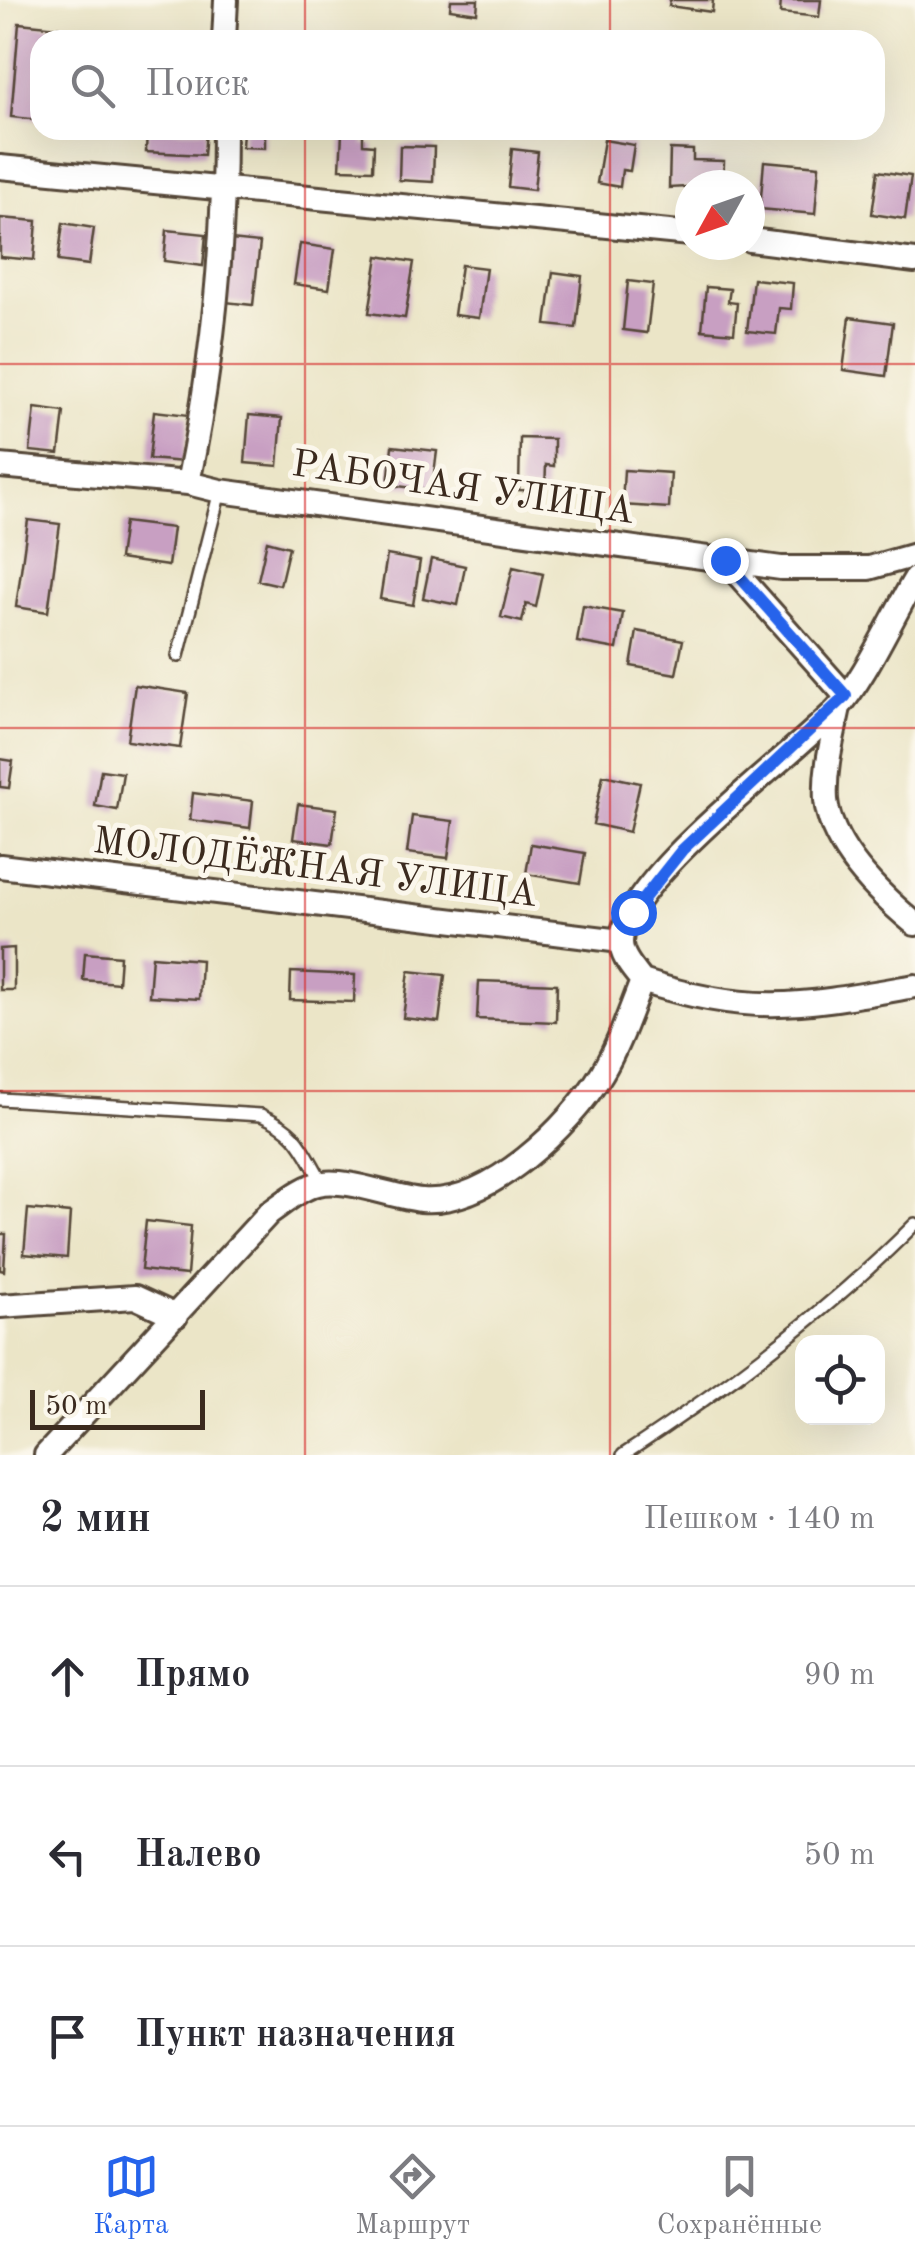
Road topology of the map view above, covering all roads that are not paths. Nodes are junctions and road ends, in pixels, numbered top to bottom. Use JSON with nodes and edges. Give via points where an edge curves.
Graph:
{"nodes":[{"id":1,"x":226,"y":0,"type":"edge"},
{"id":2,"x":224,"y":30,"type":"edge"},
{"id":3,"x":224,"y":140,"type":"edge"},
{"id":4,"x":0,"y":166,"type":"edge"},
{"id":5,"x":224,"y":187,"type":"junction"},
{"id":6,"x":675,"y":232,"type":"edge"},
{"id":7,"x":765,"y":242,"type":"edge"},
{"id":8,"x":915,"y":260,"type":"edge"},
{"id":9,"x":0,"y":466,"type":"edge"},
{"id":10,"x":188,"y":482,"type":"junction"},
{"id":11,"x":220,"y":491,"type":"junction"},
{"id":12,"x":915,"y":555,"type":"edge"},
{"id":13,"x":725,"y":560,"type":"junction"},
{"id":14,"x":915,"y":579,"type":"edge"},
{"id":15,"x":178,"y":656,"type":"dead end"},
{"id":16,"x":842,"y":701,"type":"junction"},
{"id":17,"x":0,"y":866,"type":"edge"},
{"id":18,"x":915,"y":924,"type":"edge"},
{"id":19,"x":621,"y":942,"type":"junction"},
{"id":20,"x":642,"y":981,"type":"junction"},
{"id":21,"x":915,"y":986,"type":"edge"},
{"id":22,"x":0,"y":1099,"type":"edge"},
{"id":23,"x":323,"y":1183,"type":"junction"},
{"id":24,"x":915,"y":1224,"type":"edge"},
{"id":25,"x":0,"y":1306,"type":"edge"},
{"id":26,"x":176,"y":1316,"type":"junction"},
{"id":27,"x":49,"y":1455,"type":"edge"},
{"id":28,"x":623,"y":1455,"type":"edge"}],
"edges":[{"from":1,"to":2,"type":"street"},
{"from":3,"to":5,"type":"street"},
{"from":4,"to":5,"type":"street"},
{"from":5,"to":6,"type":"street"},
{"from":5,"to":10,"type":"street","via":[[206,393]]},
{"from":7,"to":8,"type":"street"},
{"from":9,"to":10,"type":"street","name":"РАБОЧАЯ УЛИЦА"},
{"from":10,"to":11,"type":"street","name":"РАБОЧАЯ УЛИЦА"},
{"from":11,"to":13,"type":"street","name":"РАБОЧАЯ УЛИЦА"},
{"from":11,"to":15,"type":"lane"},
{"from":12,"to":13,"type":"street","name":"РАБОЧАЯ УЛИЦА","via":[[869,568]]},
{"from":13,"to":16,"type":"street"},
{"from":14,"to":16,"type":"street"},
{"from":16,"to":18,"type":"street","via":[[826,802],[835,830],[878,893]]},
{"from":16,"to":19,"type":"street","via":[[682,850],[633,912]]},
{"from":17,"to":19,"type":"street","name":"МОЛОДЁЖНАЯ УЛИЦА"},
{"from":19,"to":20,"type":"street"},
{"from":20,"to":21,"type":"street","via":[[752,1007]]},
{"from":20,"to":23,"type":"street","via":[[604,1072],[562,1127],[510,1169],[458,1197],[424,1200]]},
{"from":22,"to":23,"type":"lane","via":[[261,1115],[288,1126]]},
{"from":23,"to":26,"type":"street","via":[[270,1213]]},
{"from":24,"to":28,"type":"lane","via":[[782,1342]]},
{"from":25,"to":26,"type":"street","via":[[135,1297]]},
{"from":26,"to":27,"type":"street"}]}
